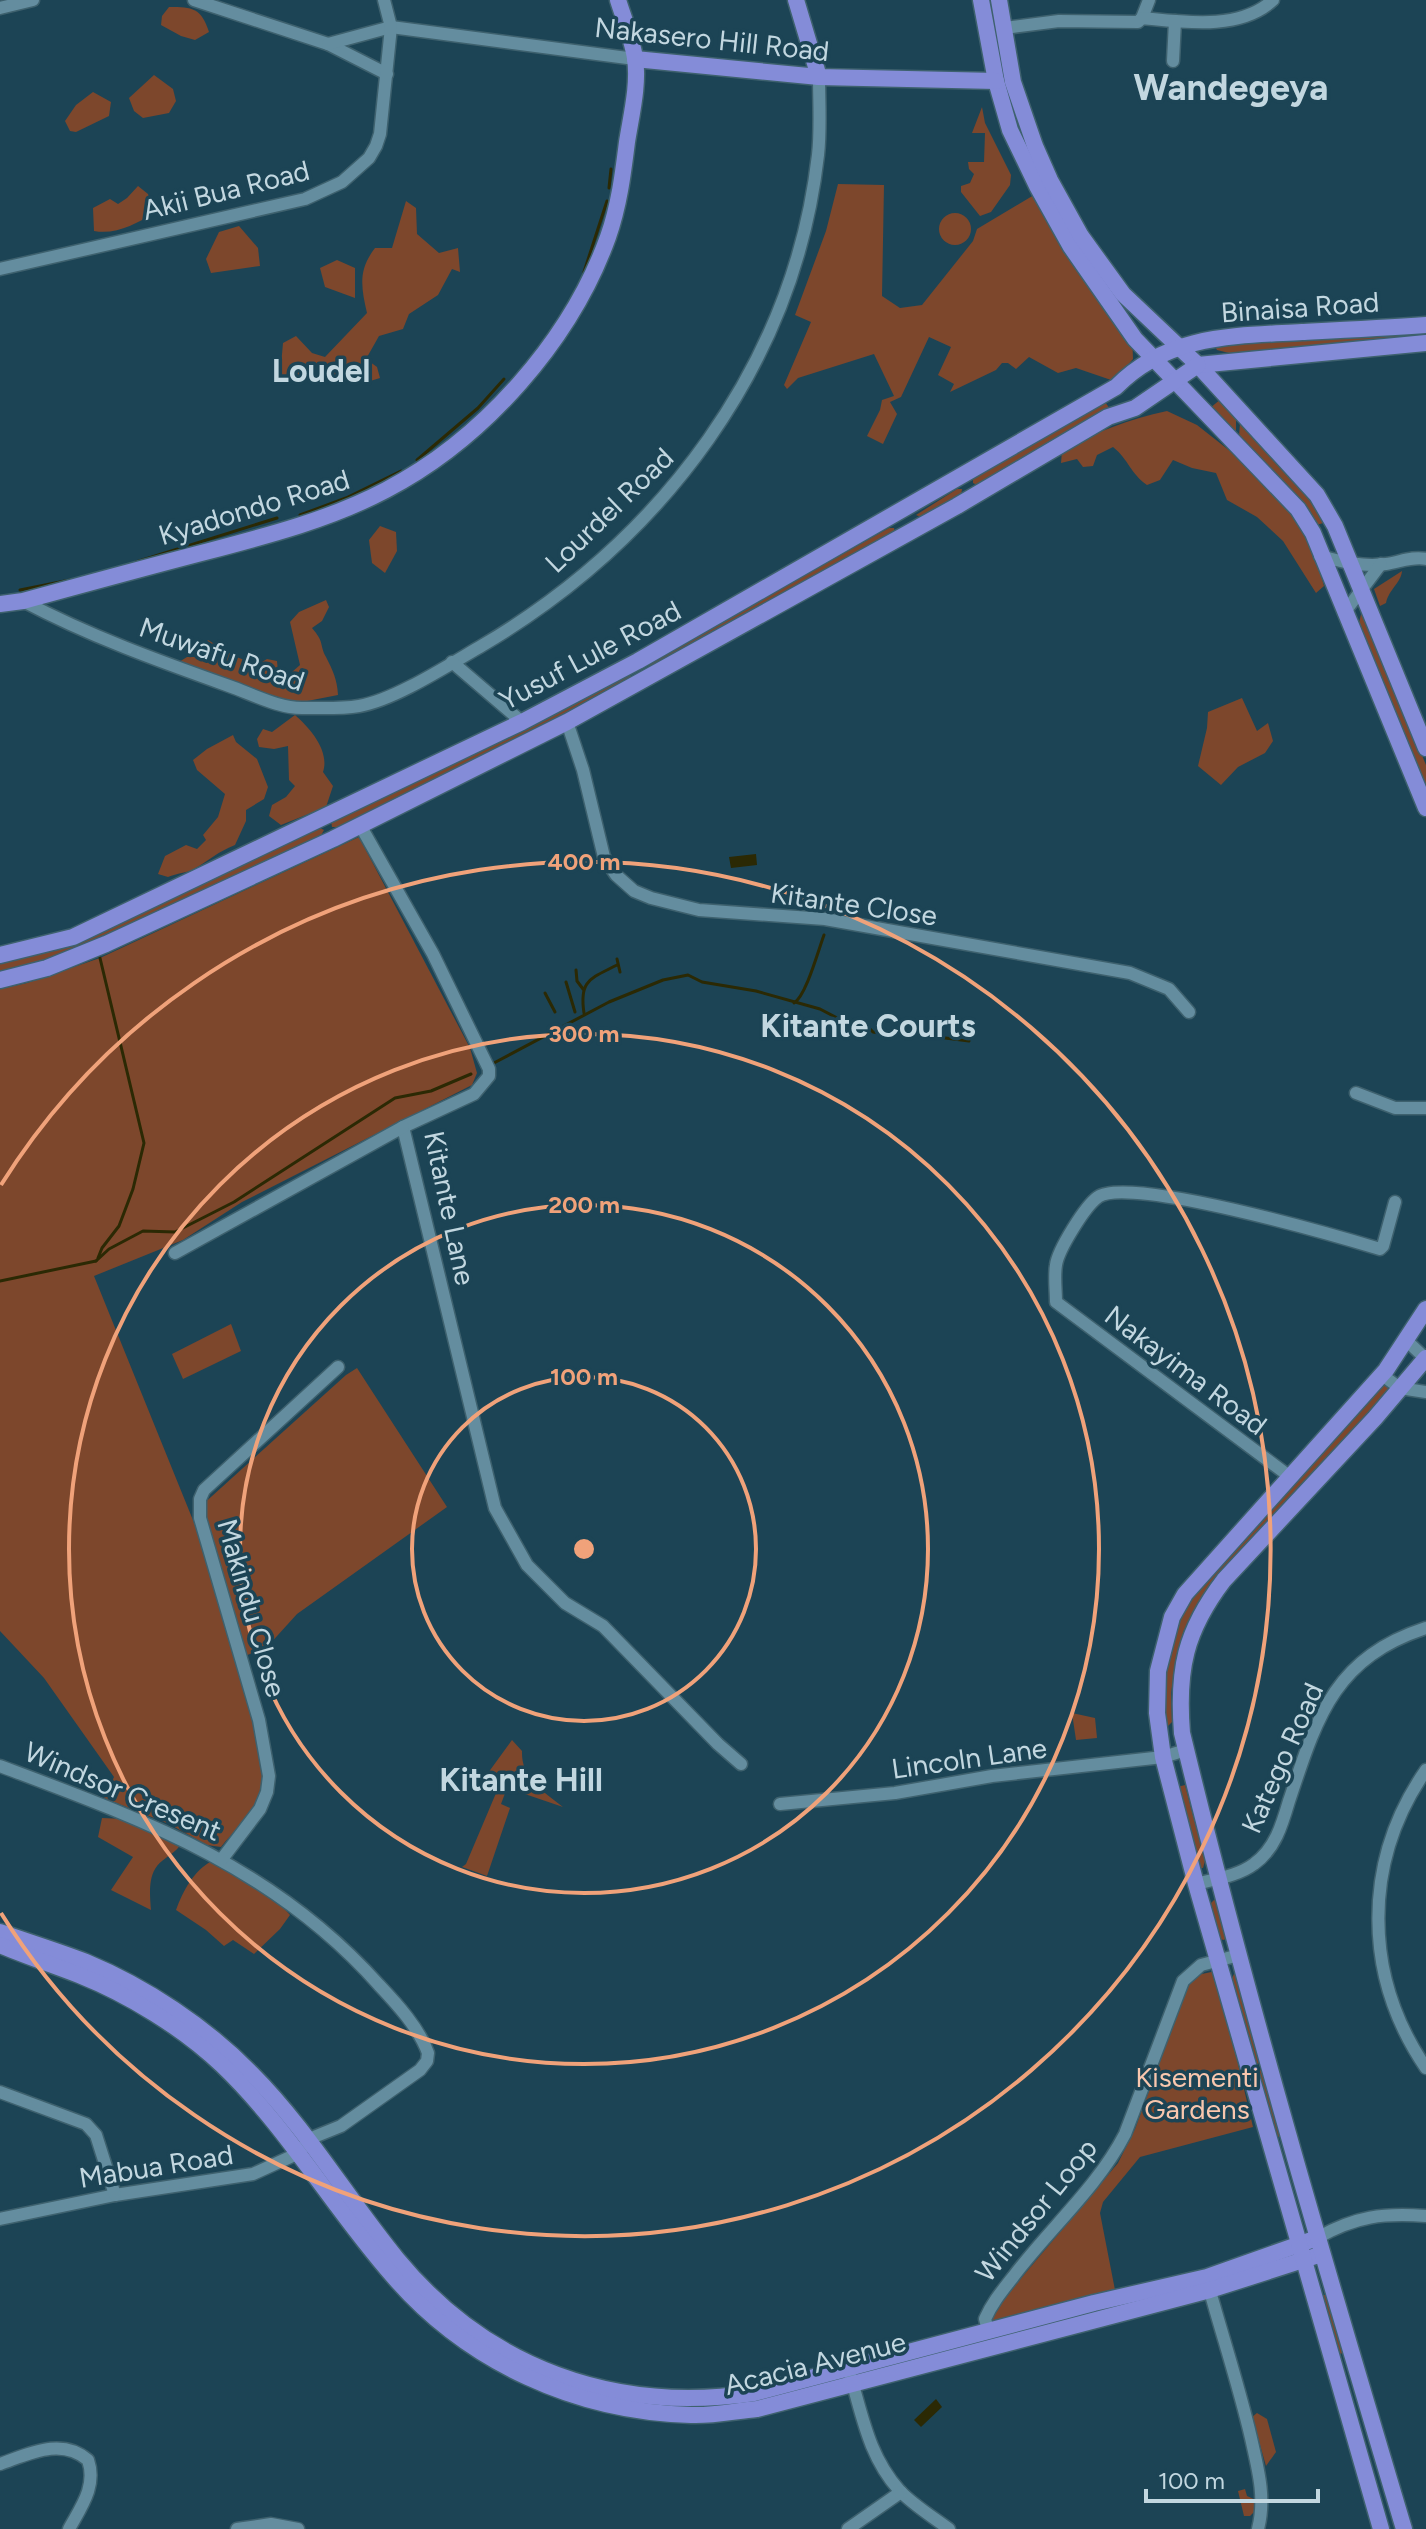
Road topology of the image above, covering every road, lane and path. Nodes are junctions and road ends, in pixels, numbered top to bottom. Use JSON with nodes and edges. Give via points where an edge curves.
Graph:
{"nodes":[{"id":1,"x":33,"y":0,"type":"edge"},
{"id":2,"x":194,"y":0,"type":"edge"},
{"id":3,"x":384,"y":0,"type":"edge"},
{"id":4,"x":618,"y":0,"type":"edge"},
{"id":5,"x":796,"y":0,"type":"edge"},
{"id":6,"x":981,"y":0,"type":"edge"},
{"id":7,"x":999,"y":0,"type":"edge"},
{"id":8,"x":1149,"y":0,"type":"edge"},
{"id":9,"x":1273,"y":0,"type":"edge"},
{"id":10,"x":0,"y":8,"type":"edge"},
{"id":11,"x":1142,"y":18,"type":"junction"},
{"id":12,"x":1175,"y":21,"type":"junction"},
{"id":13,"x":391,"y":27,"type":"junction"},
{"id":14,"x":1005,"y":28,"type":"junction"},
{"id":15,"x":328,"y":44,"type":"junction"},
{"id":16,"x":635,"y":59,"type":"junction"},
{"id":17,"x":1173,"y":61,"type":"dead end"},
{"id":18,"x":387,"y":74,"type":"junction"},
{"id":19,"x":819,"y":77,"type":"junction"},
{"id":20,"x":996,"y":81,"type":"junction"},
{"id":21,"x":0,"y":269,"type":"edge"},
{"id":22,"x":1426,"y":325,"type":"edge"},
{"id":23,"x":1426,"y":343,"type":"edge"},
{"id":24,"x":1179,"y":347,"type":"junction"},
{"id":25,"x":1154,"y":360,"type":"junction"},
{"id":26,"x":1198,"y":365,"type":"junction"},
{"id":27,"x":1176,"y":382,"type":"junction"},
{"id":28,"x":962,"y":476,"type":"junction"},
{"id":29,"x":972,"y":496,"type":"junction"},
{"id":30,"x":903,"y":510,"type":"junction"},
{"id":31,"x":912,"y":531,"type":"junction"},
{"id":32,"x":1320,"y":556,"type":"junction"},
{"id":33,"x":1426,"y":559,"type":"edge"},
{"id":34,"x":1381,"y":564,"type":"junction"},
{"id":35,"x":1350,"y":565,"type":"junction"},
{"id":36,"x":1361,"y":590,"type":"junction"},
{"id":37,"x":23,"y":601,"type":"junction"},
{"id":38,"x":0,"y":604,"type":"edge"},
{"id":39,"x":1344,"y":613,"type":"junction"},
{"id":40,"x":638,"y":661,"type":"junction"},
{"id":41,"x":452,"y":662,"type":"junction"},
{"id":42,"x":650,"y":678,"type":"junction"},
{"id":43,"x":522,"y":722,"type":"junction"},
{"id":44,"x":567,"y":722,"type":"junction"},
{"id":45,"x":1426,"y":748,"type":"edge"},
{"id":46,"x":1426,"y":808,"type":"edge"},
{"id":47,"x":360,"y":825,"type":"junction"},
{"id":48,"x":0,"y":955,"type":"edge"},
{"id":49,"x":0,"y":980,"type":"edge"},
{"id":50,"x":1189,"y":1012,"type":"dead end"},
{"id":51,"x":1356,"y":1093,"type":"dead end"},
{"id":52,"x":1426,"y":1108,"type":"edge"},
{"id":53,"x":403,"y":1127,"type":"junction"},
{"id":54,"x":1395,"y":1202,"type":"dead end"},
{"id":55,"x":175,"y":1253,"type":"dead end"},
{"id":56,"x":1426,"y":1309,"type":"edge"},
{"id":57,"x":1407,"y":1341,"type":"junction"},
{"id":58,"x":1426,"y":1359,"type":"edge"},
{"id":59,"x":338,"y":1367,"type":"dead end"},
{"id":60,"x":1382,"y":1375,"type":"junction"},
{"id":61,"x":1400,"y":1388,"type":"junction"},
{"id":62,"x":1426,"y":1392,"type":"edge"},
{"id":63,"x":1289,"y":1476,"type":"junction"},
{"id":64,"x":1426,"y":1628,"type":"edge"},
{"id":65,"x":1186,"y":1750,"type":"junction"},
{"id":66,"x":1163,"y":1757,"type":"junction"},
{"id":67,"x":741,"y":1764,"type":"dead end"},
{"id":68,"x":0,"y":1766,"type":"edge"},
{"id":69,"x":1426,"y":1770,"type":"edge"},
{"id":70,"x":780,"y":1804,"type":"dead end"},
{"id":71,"x":222,"y":1859,"type":"junction"},
{"id":72,"x":1219,"y":1878,"type":"junction"},
{"id":73,"x":1196,"y":1884,"type":"junction"},
{"id":74,"x":0,"y":1932,"type":"edge"},
{"id":75,"x":0,"y":1945,"type":"edge"},
{"id":76,"x":1239,"y":1955,"type":"junction"},
{"id":77,"x":1218,"y":1960,"type":"junction"},
{"id":78,"x":1426,"y":2068,"type":"edge"},
{"id":79,"x":0,"y":2092,"type":"edge"},
{"id":80,"x":304,"y":2146,"type":"junction"},
{"id":81,"x":115,"y":2195,"type":"junction"},
{"id":82,"x":1426,"y":2216,"type":"edge"},
{"id":83,"x":0,"y":2219,"type":"edge"},
{"id":84,"x":1323,"y":2241,"type":"junction"},
{"id":85,"x":1303,"y":2254,"type":"junction"},
{"id":86,"x":1208,"y":2283,"type":"junction"},
{"id":87,"x":988,"y":2330,"type":"junction"},
{"id":88,"x":850,"y":2375,"type":"junction"},
{"id":89,"x":0,"y":2464,"type":"edge"},
{"id":90,"x":901,"y":2492,"type":"junction"},
{"id":91,"x":69,"y":2529,"type":"edge"},
{"id":92,"x":237,"y":2529,"type":"edge"},
{"id":93,"x":298,"y":2529,"type":"edge"},
{"id":94,"x":848,"y":2529,"type":"edge"},
{"id":95,"x":949,"y":2529,"type":"edge"},
{"id":96,"x":1258,"y":2529,"type":"edge"},
{"id":97,"x":1381,"y":2529,"type":"edge"},
{"id":98,"x":1404,"y":2529,"type":"edge"}],
"edges":[{"from":1,"to":10,"type":"street"},
{"from":2,"to":15,"type":"street"},
{"from":3,"to":13,"type":"street","name":"Akii Bua Road"},
{"from":4,"to":16,"type":"main road","name":"Kyadondo Road"},
{"from":5,"to":19,"type":"main road"},
{"from":6,"to":20,"type":"main road"},
{"from":7,"to":14,"type":"main road"},
{"from":8,"to":11,"type":"street"},
{"from":9,"to":12,"type":"street","via":[[1239,18]]},
{"from":11,"to":12,"type":"street"},
{"from":11,"to":14,"type":"street"},
{"from":12,"to":17,"type":"street"},
{"from":13,"to":15,"type":"street","name":"Nakasero Hill Road"},
{"from":13,"to":16,"type":"street","name":"Nakasero Hill Road"},
{"from":13,"to":18,"type":"street","name":"Akii Bua Road"},
{"from":14,"to":24,"type":"main road","via":[[1013,82],[1035,146],[1068,213],[1123,294]]},
{"from":15,"to":18,"type":"street"},
{"from":16,"to":19,"type":"main road","name":"Nakasero Hill Road"},
{"from":16,"to":37,"type":"main road","name":"Kyadondo Road","via":[[620,195],[608,236],[565,325],[489,414],[429,464],[343,510]]},
{"from":18,"to":21,"type":"street","name":"Akii Bua Road","via":[[376,146],[358,169],[324,192]]},
{"from":19,"to":20,"type":"main road","name":"Nakasero Hill Road"},
{"from":19,"to":41,"type":"street","name":"Lourdel Road","via":[[819,152],[801,242],[759,361],[665,497],[550,599]]},
{"from":20,"to":25,"type":"main road","via":[[1010,130],[1071,247]]},
{"from":22,"to":24,"type":"main road","name":"Binaisa Road","via":[[1228,335]]},
{"from":23,"to":26,"type":"main road","name":"Binaisa Road"},
{"from":24,"to":25,"type":"main road","name":"Yusuf Lule Road"},
{"from":24,"to":26,"type":"main road"},
{"from":25,"to":27,"type":"main road"},
{"from":25,"to":28,"type":"main road","name":"Yusuf Lule Road"},
{"from":26,"to":27,"type":"main road","name":"Yusuf Lule Road"},
{"from":26,"to":35,"type":"main road","via":[[1317,495]]},
{"from":27,"to":29,"type":"main road","name":"Yusuf Lule Road"},
{"from":27,"to":32,"type":"main road","via":[[1298,509]]},
{"from":28,"to":29,"type":"main road"},
{"from":28,"to":30,"type":"main road","name":"Yusuf Lule Road"},
{"from":29,"to":31,"type":"main road","name":"Yusuf Lule Road"},
{"from":30,"to":31,"type":"main road"},
{"from":30,"to":40,"type":"main road","name":"Yusuf Lule Road"},
{"from":31,"to":42,"type":"main road","name":"Yusuf Lule Road"},
{"from":32,"to":35,"type":"street"},
{"from":32,"to":39,"type":"main road"},
{"from":33,"to":34,"type":"street"},
{"from":34,"to":35,"type":"street"},
{"from":34,"to":36,"type":"street"},
{"from":35,"to":36,"type":"main road"},
{"from":36,"to":39,"type":"street"},
{"from":36,"to":45,"type":"main road"},
{"from":37,"to":38,"type":"main road","name":"Kyadondo Road"},
{"from":37,"to":41,"type":"street","name":"Muwafu Road","via":[[143,655],[300,709],[361,706]]},
{"from":39,"to":46,"type":"main road"},
{"from":40,"to":42,"type":"main road"},
{"from":40,"to":43,"type":"main road","name":"Yusuf Lule Road"},
{"from":41,"to":43,"type":"street"},
{"from":42,"to":44,"type":"main road","name":"Yusuf Lule Road"},
{"from":43,"to":48,"type":"main road","name":"Yusuf Lule Road","via":[[73,937]]},
{"from":44,"to":47,"type":"main road","name":"Yusuf Lule Road"},
{"from":44,"to":50,"type":"street","name":"Kitante Close","via":[[604,857],[634,891],[699,910],[825,919],[1130,973],[1169,989]]},
{"from":47,"to":49,"type":"main road","name":"Yusuf Lule Road","via":[[106,944]]},
{"from":47,"to":53,"type":"street","name":"Kitante Lane","via":[[433,954],[489,1069],[474,1094]]},
{"from":51,"to":52,"type":"street","via":[[1395,1108]]},
{"from":53,"to":55,"type":"street"},
{"from":53,"to":67,"type":"street","name":"Kitante Lane","via":[[495,1508],[527,1565],[565,1603],[603,1626]]},
{"from":54,"to":63,"type":"street","name":"Nakayima Road","via":[[1380,1249],[1248,1214],[1120,1191],[1090,1205],[1060,1252],[1056,1302]]},
{"from":56,"to":57,"type":"main road"},
{"from":57,"to":58,"type":"street"},
{"from":57,"to":60,"type":"main road"},
{"from":58,"to":61,"type":"main road"},
{"from":59,"to":71,"type":"street","name":"Makindu Close","via":[[200,1499],[200,1518],[259,1720],[269,1776],[260,1809]]},
{"from":60,"to":61,"type":"street"},
{"from":60,"to":63,"type":"main road"},
{"from":61,"to":62,"type":"street"},
{"from":61,"to":65,"type":"main road","via":[[1205,1606],[1183,1664],[1179,1697]]},
{"from":63,"to":66,"type":"main road","via":[[1208,1565],[1172,1617],[1158,1671]]},
{"from":64,"to":72,"type":"street","name":"Katego Road","via":[[1383,1645],[1344,1677],[1319,1719],[1276,1839],[1252,1866]]},
{"from":65,"to":66,"type":"street","name":"Lincoln Lane"},
{"from":65,"to":72,"type":"main road"},
{"from":66,"to":70,"type":"street","name":"Lincoln Lane"},
{"from":66,"to":73,"type":"main road"},
{"from":68,"to":71,"type":"street","name":"Windsor Cresent","via":[[160,1828]]},
{"from":69,"to":78,"type":"street","via":[[1398,1818],[1379,1891],[1385,1980],[1406,2036]]},
{"from":71,"to":80,"type":"street","name":"Windsor Cresent","via":[[272,1890],[355,1958],[398,2006],[428,2053],[420,2070]]},
{"from":72,"to":73,"type":"street","name":"Katego Road"},
{"from":72,"to":76,"type":"main road"},
{"from":73,"to":77,"type":"main road"},
{"from":74,"to":80,"type":"main road","name":"Acacia Avenue","via":[[84,1962],[162,2003],[250,2072]]},
{"from":75,"to":80,"type":"main road","name":"Acacia Avenue","via":[[81,1976],[162,2020],[220,2064]]},
{"from":76,"to":77,"type":"street","name":"Windsor Loop"},
{"from":76,"to":84,"type":"main road"},
{"from":77,"to":85,"type":"main road"},
{"from":77,"to":87,"type":"street","name":"Windsor Loop","via":[[1201,1965],[1183,1981],[1113,2157],[990,2307]]},
{"from":79,"to":81,"type":"street","via":[[86,2124],[96,2135]]},
{"from":80,"to":81,"type":"street","name":"Mabua Road","via":[[253,2174]]},
{"from":80,"to":88,"type":"main road","name":"Acacia Avenue","via":[[421,2286],[484,2340],[538,2366],[628,2394],[694,2400]]},
{"from":81,"to":83,"type":"street","name":"Mabua Road"},
{"from":82,"to":84,"type":"street","via":[[1374,2215]]},
{"from":84,"to":85,"type":"main road","name":"Acacia Avenue"},
{"from":84,"to":98,"type":"main road"},
{"from":85,"to":86,"type":"main road","name":"Acacia Avenue"},
{"from":85,"to":97,"type":"main road"},
{"from":86,"to":87,"type":"main road","name":"Acacia Avenue"},
{"from":86,"to":88,"type":"main road","name":"Acacia Avenue"},
{"from":86,"to":96,"type":"street","via":[[1259,2473]]},
{"from":87,"to":88,"type":"main road","name":"Acacia Avenue"},
{"from":88,"to":90,"type":"street","via":[[874,2454]]},
{"from":89,"to":91,"type":"street","via":[[55,2447],[88,2460],[91,2482]]},
{"from":90,"to":94,"type":"street"},
{"from":90,"to":95,"type":"street"},
{"from":92,"to":93,"type":"street","via":[[271,2524]]}]}
